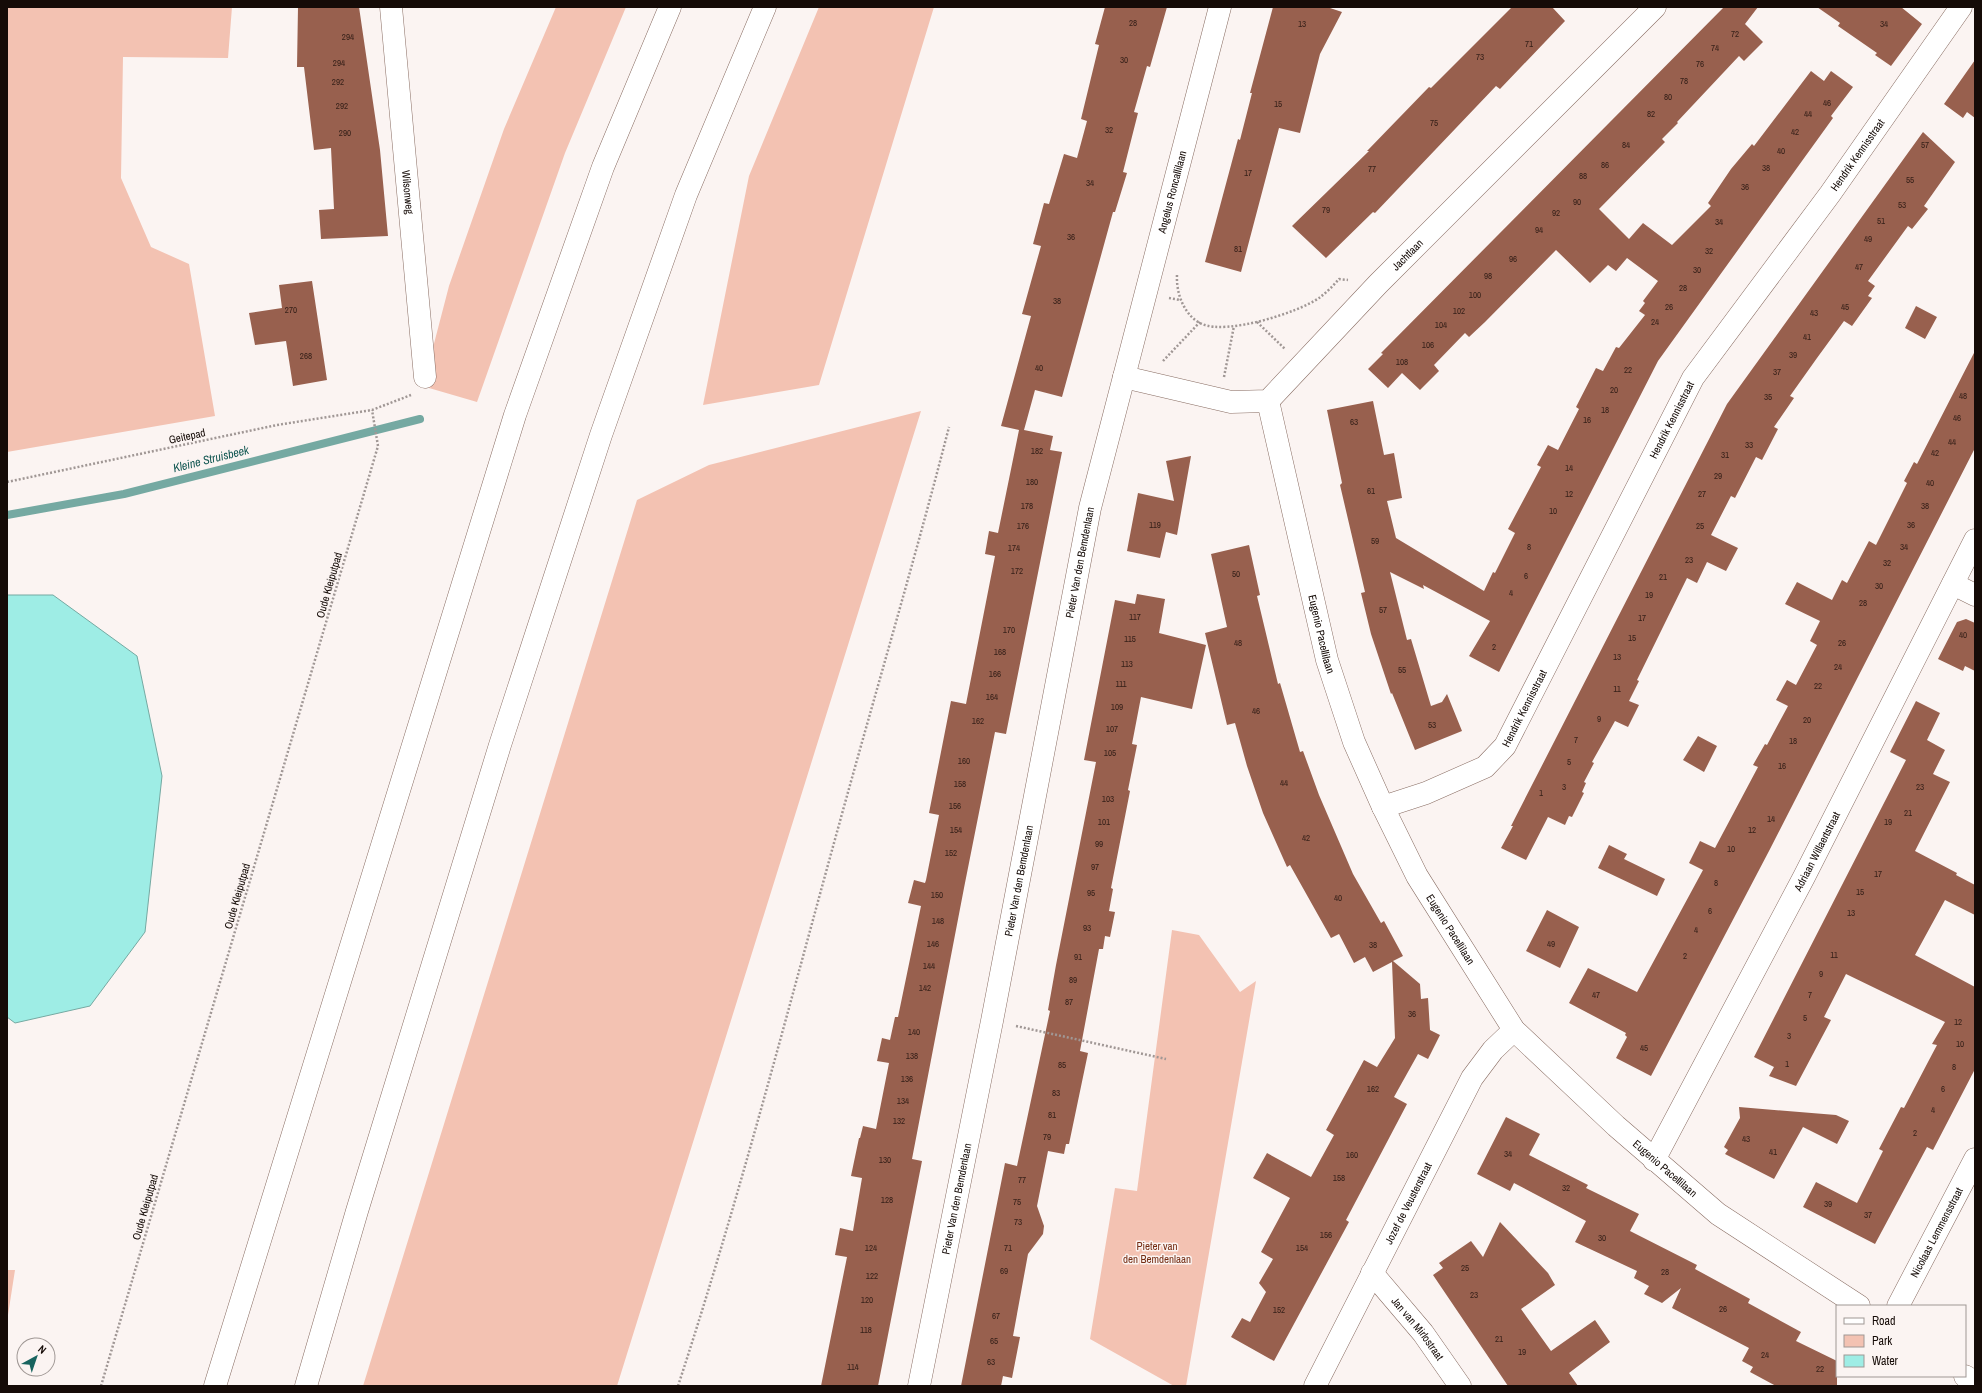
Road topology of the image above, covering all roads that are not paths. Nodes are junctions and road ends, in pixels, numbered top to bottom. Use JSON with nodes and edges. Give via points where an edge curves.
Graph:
{"nodes":[{"id":1,"x":391,"y":7,"type":"edge"},
{"id":2,"x":670,"y":7,"type":"edge"},
{"id":3,"x":765,"y":7,"type":"edge"},
{"id":4,"x":1220,"y":7,"type":"edge"},
{"id":5,"x":1655,"y":7,"type":"edge"},
{"id":6,"x":1960,"y":7,"type":"edge"},
{"id":7,"x":1967,"y":7,"type":"edge"},
{"id":8,"x":1975,"y":13,"type":"edge"},
{"id":9,"x":425,"y":378,"type":"road end"},
{"id":10,"x":1134,"y":379,"type":"junction"},
{"id":11,"x":1268,"y":401,"type":"junction"},
{"id":12,"x":1975,"y":540,"type":"edge"},
{"id":13,"x":1953,"y":584,"type":"junction"},
{"id":14,"x":1975,"y":595,"type":"edge"},
{"id":15,"x":1383,"y":807,"type":"junction"},
{"id":16,"x":1514,"y":1030,"type":"junction"},
{"id":17,"x":1975,"y":1159,"type":"edge"},
{"id":18,"x":1654,"y":1160,"type":"junction"},
{"id":19,"x":1372,"y":1273,"type":"junction"},
{"id":20,"x":1857,"y":1305,"type":"edge"},
{"id":21,"x":1899,"y":1305,"type":"edge"},
{"id":22,"x":215,"y":1386,"type":"edge"},
{"id":23,"x":306,"y":1386,"type":"edge"},
{"id":24,"x":919,"y":1386,"type":"edge"},
{"id":25,"x":1315,"y":1386,"type":"edge"},
{"id":26,"x":1460,"y":1386,"type":"edge"}],
"edges":[{"from":1,"to":9,"type":"main road","name":"Wilsonweg"},
{"from":2,"to":22,"type":"main road","via":[[603,167],[515,415]]},
{"from":3,"to":23,"type":"main road","via":[[686,195],[601,435],[500,744]]},
{"from":4,"to":10,"type":"main road","name":"Angelus Roncallilaan"},
{"from":5,"to":11,"type":"main road","name":"Jachtlaan","via":[[1378,284]]},
{"from":6,"to":15,"type":"main road","name":"Hendrik Kennisstraat","via":[[1830,194],[1693,378],[1505,746],[1485,767],[1426,793]]},
{"from":7,"to":8,"type":"main road"},
{"from":10,"to":11,"type":"main road","via":[[1231,402]]},
{"from":10,"to":24,"type":"main road","name":"Pieter Van den Bemdenlaan","via":[[1090,508]]},
{"from":11,"to":15,"type":"main road","name":"Eugenio Pacellilaan","via":[[1328,660],[1354,742]]},
{"from":12,"to":13,"type":"main road","name":"Adriaan Willaertstraat"},
{"from":13,"to":14,"type":"main road"},
{"from":13,"to":18,"type":"main road","name":"Adriaan Willaertstraat","via":[[1744,993]]},
{"from":15,"to":16,"type":"main road","name":"Eugenio Pacellilaan","via":[[1417,876]]},
{"from":16,"to":18,"type":"main road","name":"Eugenio Pacellilaan"},
{"from":16,"to":19,"type":"main road","name":"Jozef de Veusterstraat","via":[[1493,1050],[1472,1078]]},
{"from":17,"to":21,"type":"main road","name":"Nicolaas Lemmensstraat"},
{"from":18,"to":20,"type":"main road","name":"Eugenio Pacellilaan","via":[[1718,1214]]},
{"from":19,"to":25,"type":"main road","name":"Jozef de Veusterstraat"},
{"from":19,"to":26,"type":"main road","name":"Jan van Mirlostraat","via":[[1423,1333]]}]}
